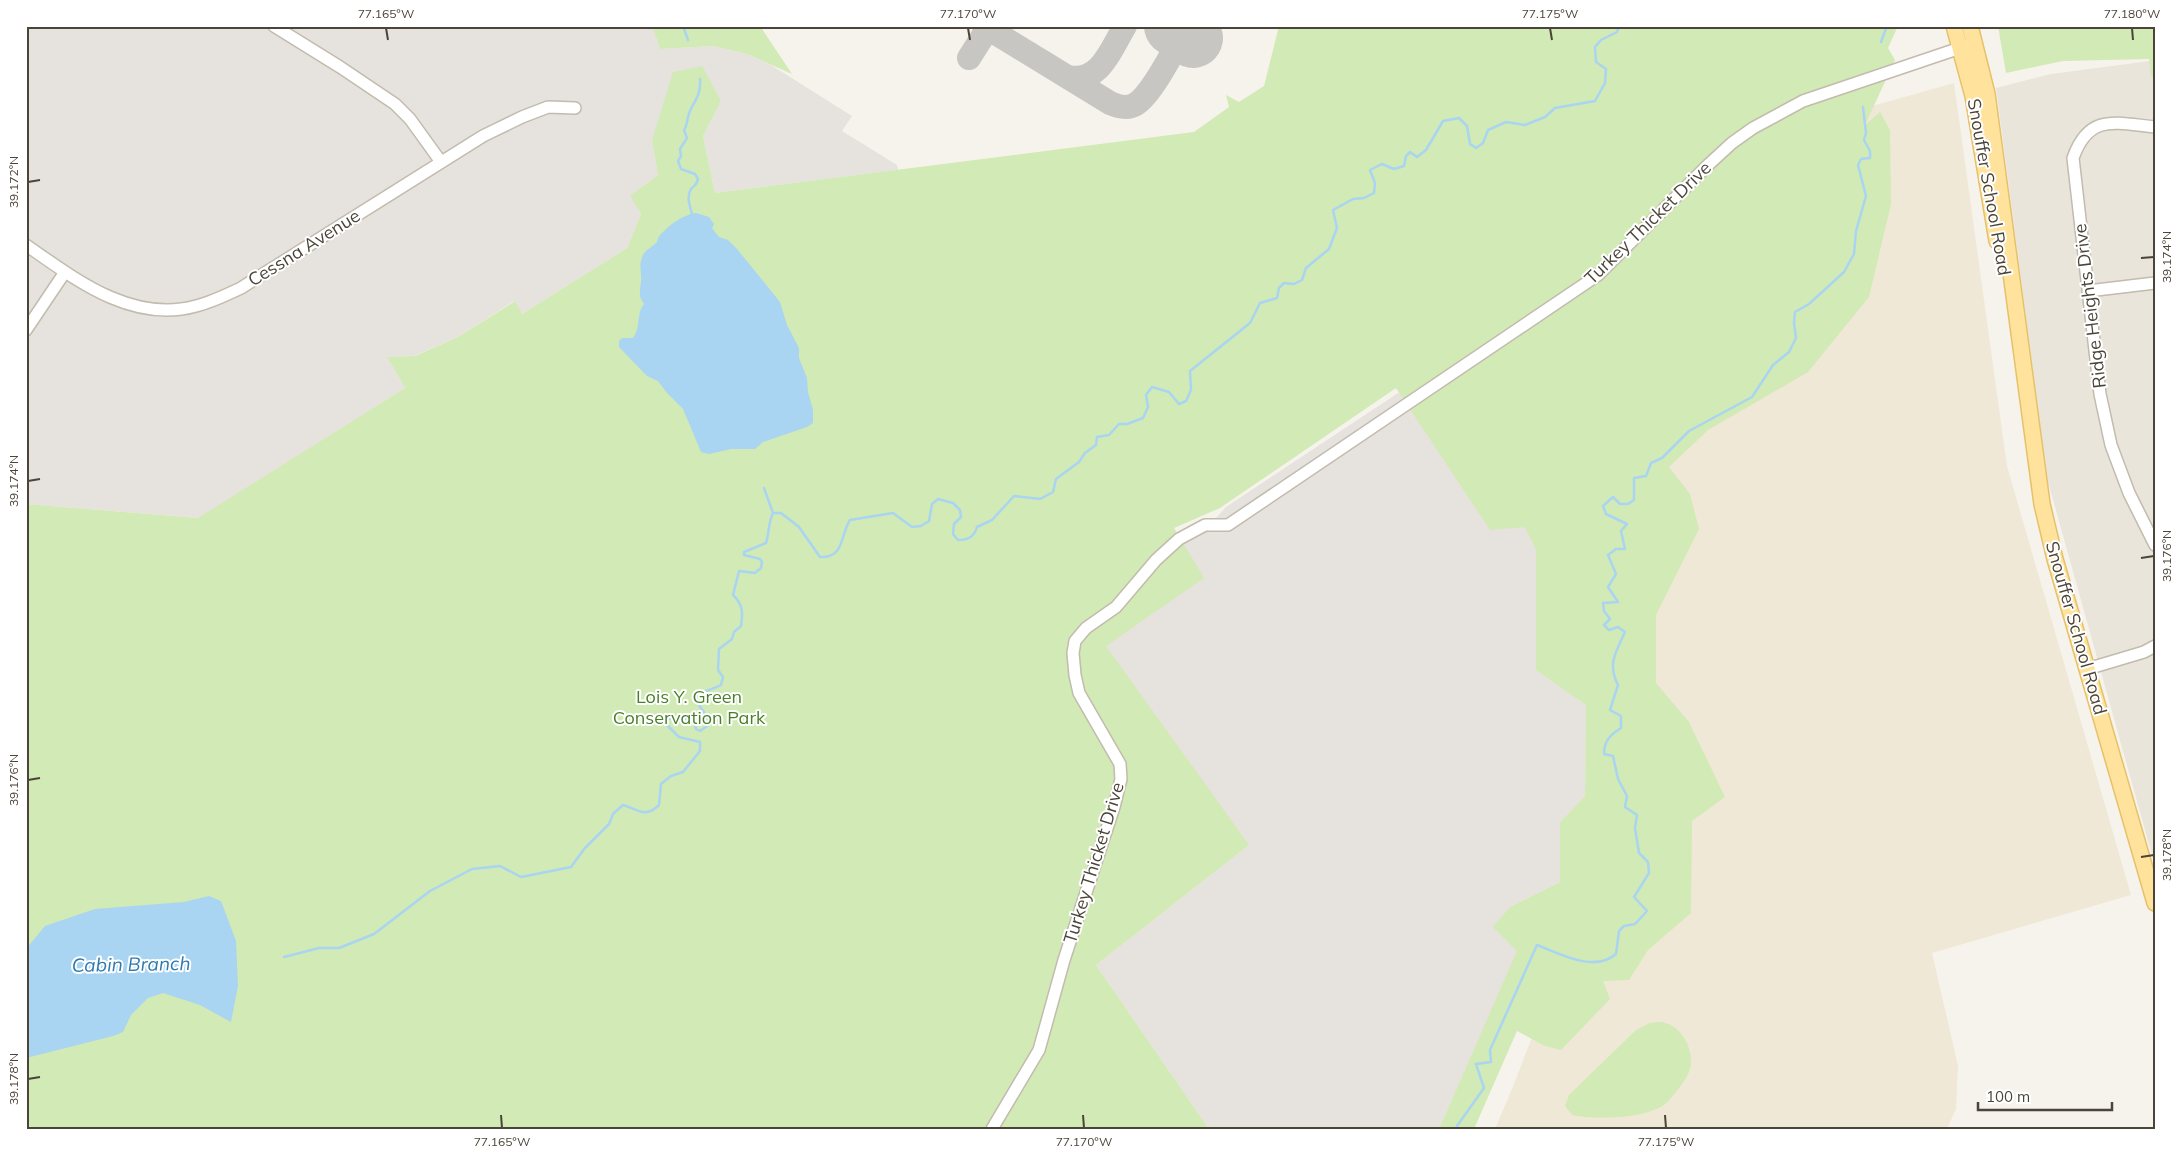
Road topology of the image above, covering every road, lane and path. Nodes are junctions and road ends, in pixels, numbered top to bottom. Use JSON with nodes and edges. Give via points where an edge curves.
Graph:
{"nodes":[{"id":1,"x":274,"y":26,"type":"edge"},
{"id":2,"x":1954,"y":26,"type":"edge"},
{"id":3,"x":1970,"y":26,"type":"edge"},
{"id":4,"x":1968,"y":45,"type":"junction"},
{"id":5,"x":575,"y":108,"type":"dead end"},
{"id":6,"x":2155,"y":127,"type":"edge"},
{"id":7,"x":441,"y":162,"type":"junction"},
{"id":8,"x":26,"y":244,"type":"edge"},
{"id":9,"x":66,"y":272,"type":"junction"},
{"id":10,"x":2155,"y":283,"type":"edge"},
{"id":11,"x":2088,"y":291,"type":"junction"},
{"id":12,"x":26,"y":330,"type":"edge"},
{"id":13,"x":2155,"y":544,"type":"edge"},
{"id":14,"x":2155,"y":646,"type":"edge"},
{"id":15,"x":2087,"y":669,"type":"junction"},
{"id":16,"x":2155,"y":903,"type":"edge"},
{"id":17,"x":992,"y":1129,"type":"edge"}],
"edges":[{"from":1,"to":7,"type":"street","via":[[395,104]]},
{"from":2,"to":4,"type":"main road","name":"Snouffer School Road"},
{"from":3,"to":4,"type":"main road","name":"Snouffer School Road"},
{"from":4,"to":15,"type":"main road","name":"Snouffer School Road","via":[[1987,94],[2042,504]]},
{"from":4,"to":17,"type":"street","name":"Turkey Thicket Drive","via":[[1804,101],[1753,128],[1708,165],[1598,275],[1228,525],[1205,525],[1179,539],[1156,560],[1116,607],[1086,628],[1075,641],[1079,693],[1120,764],[1121,779],[1039,1050]]},
{"from":5,"to":7,"type":"street","name":"Cessna Avenue","via":[[548,107],[522,117]]},
{"from":6,"to":11,"type":"street","name":"Ridge Heights Drive","via":[[2109,122],[2093,128],[2079,141],[2073,158]]},
{"from":7,"to":9,"type":"street","name":"Cessna Avenue","via":[[241,288],[194,307],[138,307],[111,298]]},
{"from":8,"to":9,"type":"street","name":"Cessna Avenue"},
{"from":9,"to":12,"type":"street"},
{"from":10,"to":11,"type":"street"},
{"from":11,"to":13,"type":"street","name":"Ridge Heights Drive","via":[[2100,394],[2111,445],[2129,493]]},
{"from":14,"to":15,"type":"street"},
{"from":15,"to":16,"type":"main road","name":"Snouffer School Road"}]}
